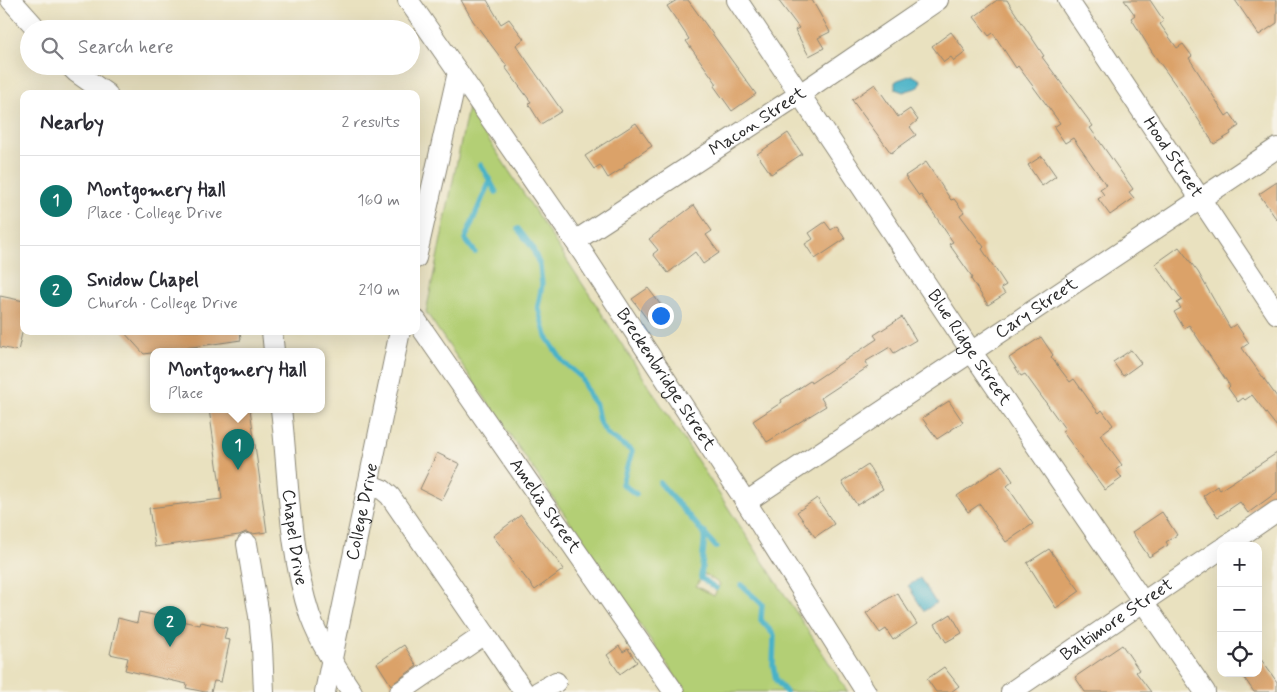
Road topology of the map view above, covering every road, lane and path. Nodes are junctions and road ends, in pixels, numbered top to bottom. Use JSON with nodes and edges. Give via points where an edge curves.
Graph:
{"nodes":[{"id":1,"x":11,"y":0,"type":"edge"},
{"id":2,"x":408,"y":0,"type":"edge"},
{"id":3,"x":737,"y":0,"type":"edge"},
{"id":4,"x":938,"y":0,"type":"edge"},
{"id":5,"x":1068,"y":0,"type":"edge"},
{"id":6,"x":29,"y":20,"type":"edge"},
{"id":7,"x":458,"y":72,"type":"junction"},
{"id":8,"x":81,"y":75,"type":"edge"},
{"id":9,"x":102,"y":90,"type":"edge"},
{"id":10,"x":800,"y":94,"type":"junction"},
{"id":11,"x":1277,"y":148,"type":"edge"},
{"id":12,"x":1201,"y":198,"type":"junction"},
{"id":13,"x":420,"y":240,"type":"edge"},
{"id":14,"x":575,"y":241,"type":"junction"},
{"id":15,"x":1277,"y":314,"type":"edge"},
{"id":16,"x":420,"y":326,"type":"edge"},
{"id":17,"x":272,"y":335,"type":"edge"},
{"id":18,"x":399,"y":335,"type":"edge"},
{"id":19,"x":274,"y":348,"type":"edge"},
{"id":20,"x":971,"y":351,"type":"junction"},
{"id":21,"x":281,"y":413,"type":"edge"},
{"id":22,"x":368,"y":484,"type":"junction"},
{"id":23,"x":746,"y":502,"type":"junction"},
{"id":24,"x":1277,"y":511,"type":"edge"},
{"id":25,"x":1232,"y":542,"type":"edge"},
{"id":26,"x":247,"y":544,"type":"dead end"},
{"id":27,"x":1217,"y":552,"type":"edge"},
{"id":28,"x":1143,"y":602,"type":"junction"},
{"id":29,"x":485,"y":634,"type":"junction"},
{"id":30,"x":331,"y":661,"type":"junction"},
{"id":31,"x":556,"y":682,"type":"dead end"},
{"id":32,"x":264,"y":692,"type":"edge"},
{"id":33,"x":325,"y":692,"type":"edge"},
{"id":34,"x":352,"y":692,"type":"edge"},
{"id":35,"x":400,"y":692,"type":"edge"},
{"id":36,"x":524,"y":692,"type":"edge"},
{"id":37,"x":538,"y":692,"type":"edge"},
{"id":38,"x":674,"y":692,"type":"edge"},
{"id":39,"x":866,"y":692,"type":"edge"},
{"id":40,"x":1012,"y":692,"type":"edge"},
{"id":41,"x":1205,"y":692,"type":"edge"}],
"edges":[{"from":1,"to":6,"type":"street"},
{"from":2,"to":7,"type":"street"},
{"from":3,"to":10,"type":"street","name":"Blue Ridge Street"},
{"from":4,"to":10,"type":"street","name":"Macon Street"},
{"from":5,"to":12,"type":"street","name":"Hood Street"},
{"from":7,"to":13,"type":"street"},
{"from":7,"to":14,"type":"street","name":"Breckenbridge Street"},
{"from":8,"to":9,"type":"street"},
{"from":10,"to":14,"type":"street","name":"Macon Street"},
{"from":10,"to":20,"type":"street","name":"Blue Ridge Street"},
{"from":11,"to":12,"type":"street","name":"Cary Street"},
{"from":12,"to":15,"type":"street","name":"Hood Street"},
{"from":12,"to":20,"type":"street","name":"Cary Street"},
{"from":14,"to":23,"type":"street","name":"Breckenbridge Street"},
{"from":16,"to":38,"type":"street","name":"Amelia Street"},
{"from":17,"to":19,"type":"street"},
{"from":18,"to":22,"type":"street","name":"College Drive"},
{"from":20,"to":23,"type":"street","name":"Cary Street"},
{"from":20,"to":28,"type":"street","name":"Blue Ridge Street"},
{"from":21,"to":30,"type":"street","name":"Chapel Drive","via":[[295,555],[310,616]]},
{"from":22,"to":29,"type":"street","via":[[390,496]]},
{"from":22,"to":30,"type":"street","name":"College Drive"},
{"from":23,"to":39,"type":"street","name":"Breckenbridge Street"},
{"from":24,"to":25,"type":"street"},
{"from":26,"to":32,"type":"street","via":[[261,632]]},
{"from":27,"to":28,"type":"street","name":"Baltimore Street"},
{"from":28,"to":40,"type":"street","name":"Baltimore Street"},
{"from":28,"to":41,"type":"street","name":"Blue Ridge Street"},
{"from":29,"to":35,"type":"street"},
{"from":29,"to":36,"type":"street"},
{"from":30,"to":33,"type":"street","name":"College Drive"},
{"from":30,"to":34,"type":"street","name":"Chapel Drive"},
{"from":31,"to":37,"type":"street"}]}
